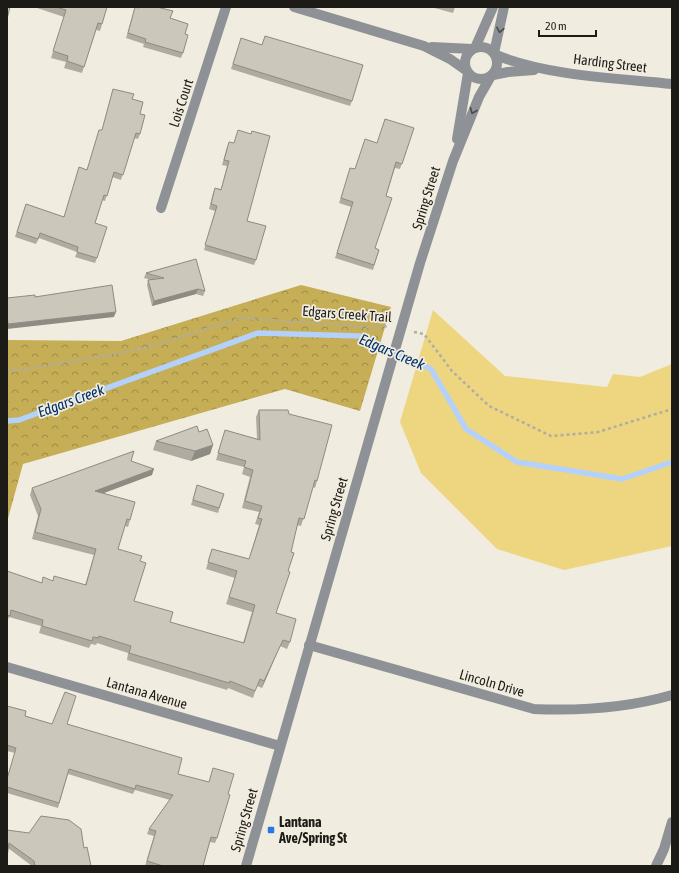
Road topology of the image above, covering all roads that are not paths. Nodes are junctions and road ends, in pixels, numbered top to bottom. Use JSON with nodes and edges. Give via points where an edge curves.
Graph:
{"nodes":[{"id":1,"x":226,"y":7,"type":"edge"},
{"id":2,"x":294,"y":7,"type":"edge"},
{"id":3,"x":493,"y":7,"type":"edge"},
{"id":4,"x":504,"y":7,"type":"edge"},
{"id":5,"x":424,"y":46,"type":"junction"},
{"id":6,"x":474,"y":48,"type":"junction"},
{"id":7,"x":495,"y":54,"type":"junction"},
{"id":8,"x":544,"y":69,"type":"junction"},
{"id":9,"x":468,"y":72,"type":"junction"},
{"id":10,"x":492,"y":76,"type":"junction"},
{"id":11,"x":672,"y":84,"type":"edge"},
{"id":12,"x":453,"y":161,"type":"junction"},
{"id":13,"x":161,"y":208,"type":"dead end"},
{"id":14,"x":309,"y":645,"type":"junction"},
{"id":15,"x":7,"y":667,"type":"edge"},
{"id":16,"x":672,"y":696,"type":"edge"},
{"id":17,"x":280,"y":746,"type":"junction"},
{"id":18,"x":672,"y":822,"type":"edge"},
{"id":19,"x":246,"y":866,"type":"edge"},
{"id":20,"x":656,"y":866,"type":"edge"}],
"edges":[{"from":1,"to":13,"type":"street","name":"Lois Court"},
{"from":2,"to":5,"type":"street"},
{"from":3,"to":6,"type":"street"},
{"from":4,"to":7,"type":"street","one_way":true},
{"from":5,"to":6,"type":"street"},
{"from":5,"to":9,"type":"street","via":[[450,59]]},
{"from":6,"to":7,"type":"street","via":[[486,47]]},
{"from":6,"to":9,"type":"street","via":[[466,57]]},
{"from":7,"to":8,"type":"street","name":"Harding Street","via":[[510,61]]},
{"from":7,"to":10,"type":"street","via":[[498,66]]},
{"from":8,"to":10,"type":"street","name":"Harding Street"},
{"from":8,"to":11,"type":"street","name":"Harding Street"},
{"from":9,"to":10,"type":"street","via":[[481,80]]},
{"from":9,"to":12,"type":"street","name":"Spring Street"},
{"from":10,"to":12,"type":"street","name":"Spring Street","one_way":true,"via":[[479,97]]},
{"from":12,"to":14,"type":"street","name":"Spring Street","via":[[401,328]]},
{"from":14,"to":16,"type":"street","name":"Lincoln Drive","via":[[534,709],[619,706]]},
{"from":14,"to":17,"type":"street","name":"Spring Street"},
{"from":15,"to":17,"type":"street","name":"Lantana Avenue"},
{"from":17,"to":19,"type":"street","name":"Spring Street"},
{"from":18,"to":20,"type":"street"}]}
